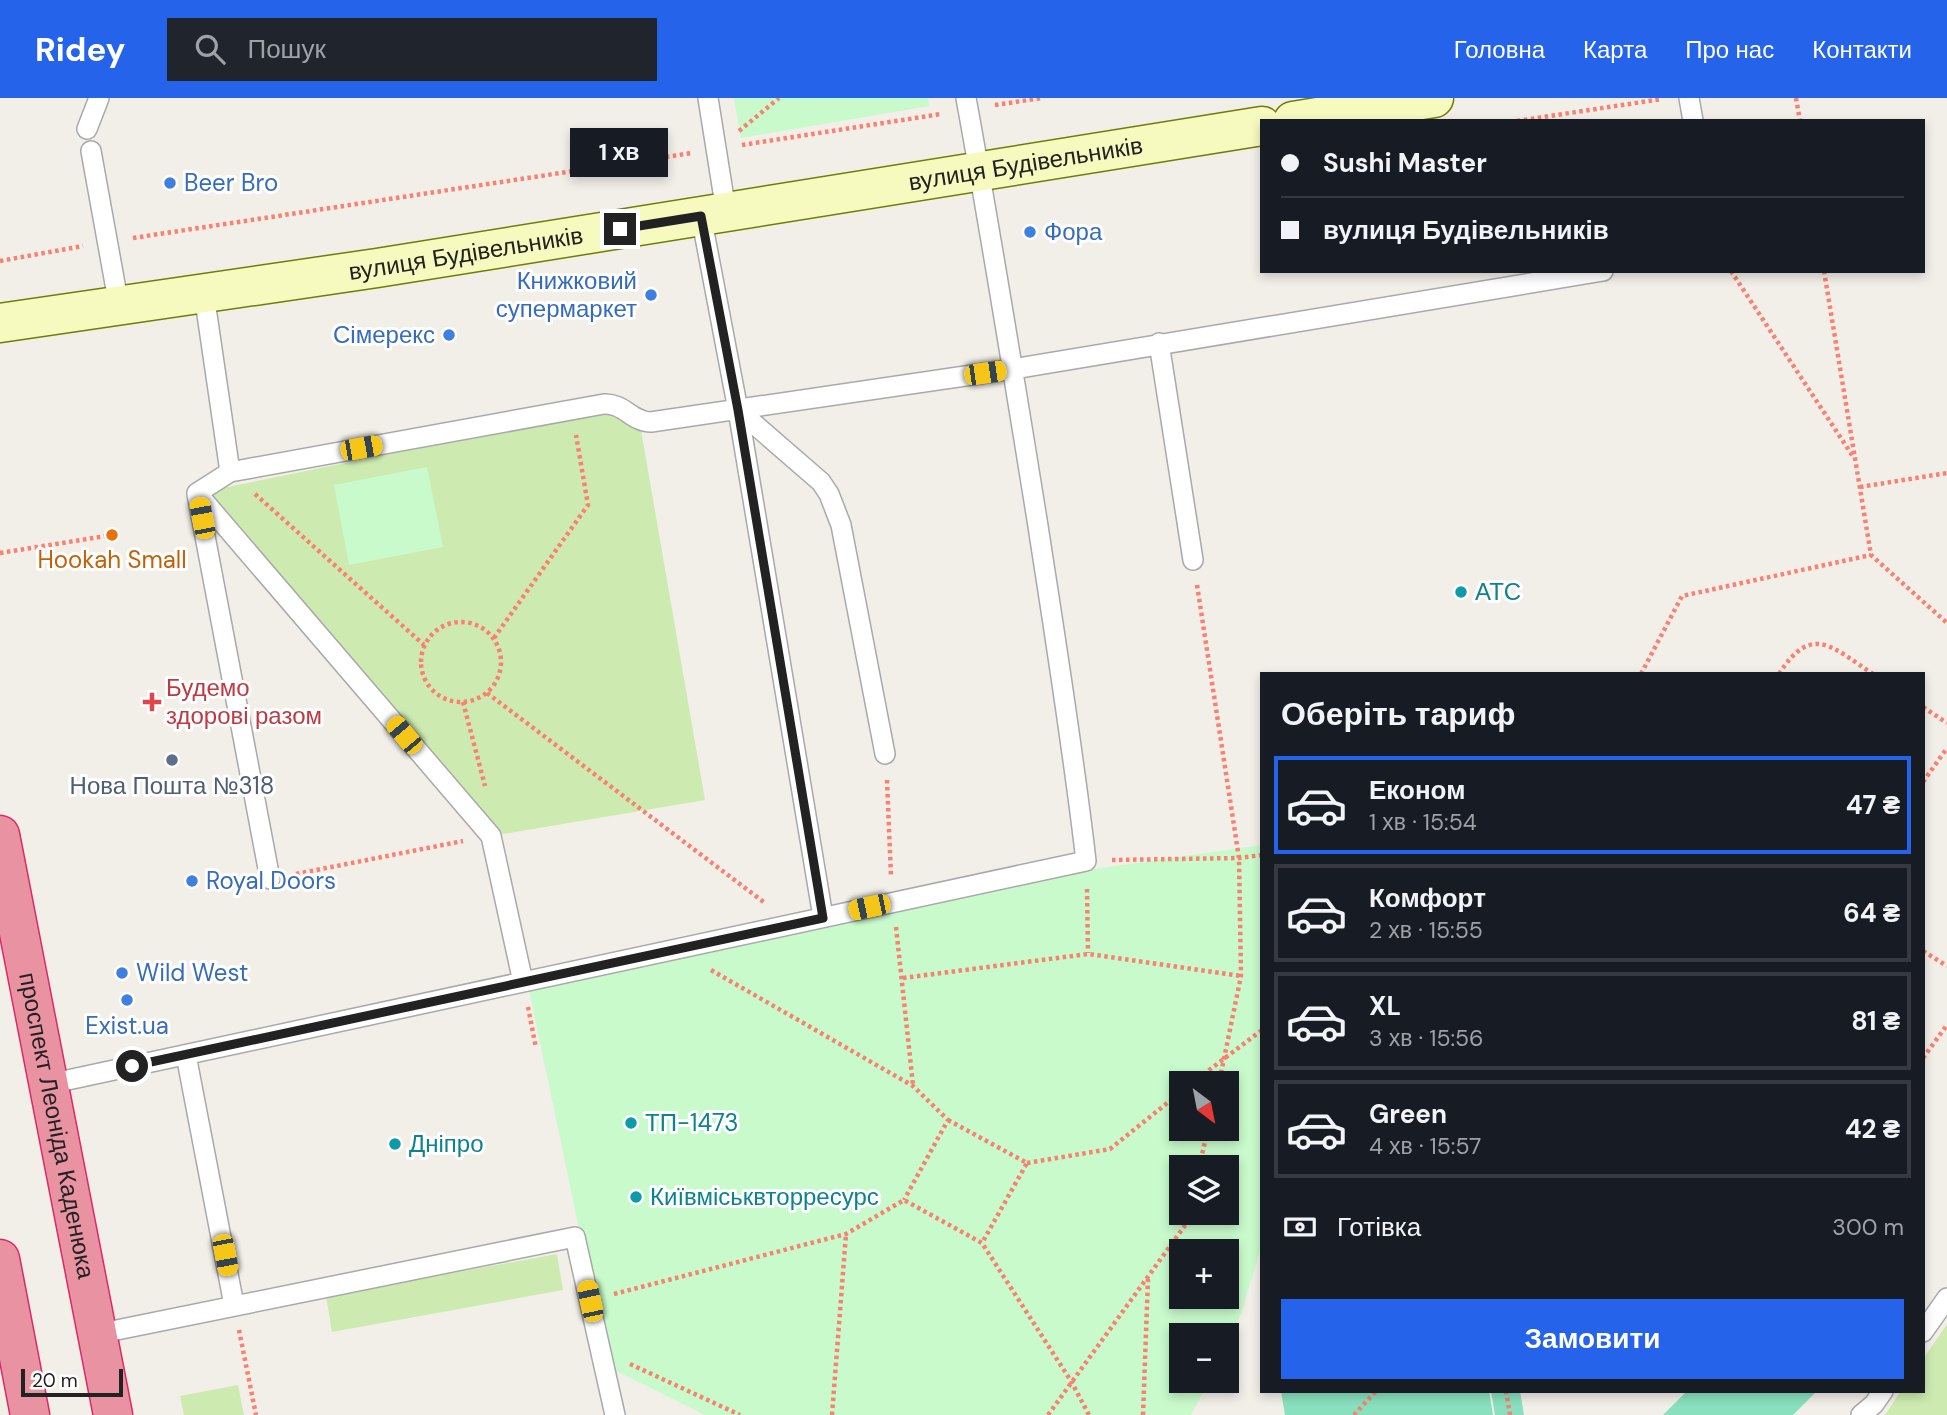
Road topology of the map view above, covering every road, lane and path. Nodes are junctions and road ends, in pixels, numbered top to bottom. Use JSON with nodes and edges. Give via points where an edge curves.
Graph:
{"nodes":[{"id":1,"x":99,"y":98,"type":"edge"},
{"id":2,"x":708,"y":98,"type":"edge"},
{"id":3,"x":779,"y":98,"type":"edge"},
{"id":4,"x":1042,"y":98,"type":"edge"},
{"id":5,"x":1434,"y":98,"type":"edge"},
{"id":6,"x":1667,"y":98,"type":"edge"},
{"id":7,"x":1689,"y":98,"type":"edge"},
{"id":8,"x":1796,"y":98,"type":"edge"},
{"id":9,"x":967,"y":104,"type":"edge"},
{"id":10,"x":1305,"y":119,"type":"edge"},
{"id":11,"x":1530,"y":119,"type":"edge"},
{"id":12,"x":1693,"y":119,"type":"edge"},
{"id":13,"x":1800,"y":119,"type":"edge"},
{"id":14,"x":1260,"y":126,"type":"edge"},
{"id":15,"x":87,"y":129,"type":"dead end"},
{"id":16,"x":716,"y":149,"type":"junction"},
{"id":17,"x":91,"y":151,"type":"dead end"},
{"id":18,"x":980,"y":171,"type":"junction"},
{"id":19,"x":714,"y":214,"type":"junction"},
{"id":20,"x":108,"y":242,"type":"junction"},
{"id":21,"x":0,"y":261,"type":"edge"},
{"id":22,"x":1591,"y":273,"type":"edge"},
{"id":23,"x":1732,"y":273,"type":"edge"},
{"id":24,"x":1824,"y":273,"type":"edge"},
{"id":25,"x":204,"y":294,"type":"junction"},
{"id":26,"x":119,"y":306,"type":"junction"},
{"id":27,"x":0,"y":323,"type":"edge"},
{"id":28,"x":1159,"y":343,"type":"junction"},
{"id":29,"x":1013,"y":369,"type":"junction"},
{"id":30,"x":571,"y":410,"type":"junction"},
{"id":31,"x":738,"y":410,"type":"junction"},
{"id":32,"x":1856,"y":461,"type":"junction"},
{"id":33,"x":230,"y":472,"type":"junction"},
{"id":34,"x":1947,"y":474,"type":"edge"},
{"id":35,"x":1860,"y":487,"type":"junction"},
{"id":36,"x":197,"y":492,"type":"junction"},
{"id":37,"x":112,"y":535,"type":"dead end"},
{"id":38,"x":0,"y":553,"type":"edge"},
{"id":39,"x":1871,"y":555,"type":"junction"},
{"id":40,"x":1193,"y":560,"type":"joint"},
{"id":41,"x":1947,"y":623,"type":"edge"},
{"id":42,"x":494,"y":638,"type":"junction"},
{"id":43,"x":424,"y":645,"type":"junction"},
{"id":44,"x":1642,"y":672,"type":"edge"},
{"id":45,"x":1780,"y":672,"type":"edge"},
{"id":46,"x":1870,"y":672,"type":"edge"},
{"id":47,"x":486,"y":693,"type":"junction"},
{"id":48,"x":463,"y":702,"type":"junction"},
{"id":49,"x":1925,"y":708,"type":"edge"},
{"id":50,"x":1947,"y":723,"type":"edge"},
{"id":51,"x":1947,"y":748,"type":"edge"},
{"id":52,"x":885,"y":754,"type":"dead end"},
{"id":53,"x":1925,"y":779,"type":"edge"},
{"id":54,"x":0,"y":835,"type":"edge"},
{"id":55,"x":491,"y":836,"type":"junction"},
{"id":56,"x":1260,"y":855,"type":"edge"},
{"id":57,"x":1238,"y":858,"type":"junction"},
{"id":58,"x":1086,"y":861,"type":"junction"},
{"id":59,"x":270,"y":879,"type":"joint"},
{"id":60,"x":823,"y":918,"type":"junction"},
{"id":61,"x":793,"y":924,"type":"junction"},
{"id":62,"x":675,"y":949,"type":"junction"},
{"id":63,"x":1925,"y":952,"type":"edge"},
{"id":64,"x":1088,"y":954,"type":"junction"},
{"id":65,"x":1947,"y":966,"type":"edge"},
{"id":66,"x":1241,"y":976,"type":"junction"},
{"id":67,"x":903,"y":978,"type":"dead end"},
{"id":68,"x":523,"y":982,"type":"junction"},
{"id":69,"x":1947,"y":1026,"type":"edge"},
{"id":70,"x":1260,"y":1031,"type":"edge"},
{"id":71,"x":536,"y":1048,"type":"dead end"},
{"id":72,"x":186,"y":1055,"type":"junction"},
{"id":73,"x":1925,"y":1055,"type":"edge"},
{"id":74,"x":1225,"y":1056,"type":"junction"},
{"id":75,"x":1207,"y":1071,"type":"edge"},
{"id":76,"x":1222,"y":1071,"type":"edge"},
{"id":77,"x":49,"y":1084,"type":"junction"},
{"id":78,"x":1169,"y":1102,"type":"edge"},
{"id":79,"x":948,"y":1120,"type":"junction"},
{"id":80,"x":1027,"y":1163,"type":"junction"},
{"id":81,"x":904,"y":1200,"type":"junction"},
{"id":82,"x":1185,"y":1225,"type":"edge"},
{"id":83,"x":846,"y":1234,"type":"junction"},
{"id":84,"x":982,"y":1242,"type":"junction"},
{"id":85,"x":0,"y":1259,"type":"edge"},
{"id":86,"x":1148,"y":1279,"type":"junction"},
{"id":87,"x":590,"y":1301,"type":"junction"},
{"id":88,"x":1946,"y":1301,"type":"edge"},
{"id":89,"x":234,"y":1305,"type":"junction"},
{"id":90,"x":1925,"y":1329,"type":"edge"},
{"id":91,"x":97,"y":1334,"type":"junction"},
{"id":92,"x":601,"y":1351,"type":"junction"},
{"id":93,"x":1071,"y":1381,"type":"junction"},
{"id":94,"x":1374,"y":1393,"type":"edge"},
{"id":95,"x":1506,"y":1393,"type":"edge"},
{"id":96,"x":1882,"y":1393,"type":"edge"},
{"id":97,"x":18,"y":1396,"type":"edge"},
{"id":98,"x":113,"y":1415,"type":"edge"},
{"id":99,"x":256,"y":1415,"type":"edge"},
{"id":100,"x":615,"y":1415,"type":"edge"},
{"id":101,"x":740,"y":1415,"type":"edge"},
{"id":102,"x":832,"y":1415,"type":"edge"},
{"id":103,"x":1048,"y":1415,"type":"edge"},
{"id":104,"x":1089,"y":1415,"type":"edge"},
{"id":105,"x":1143,"y":1415,"type":"edge"},
{"id":106,"x":1354,"y":1415,"type":"edge"},
{"id":107,"x":1510,"y":1415,"type":"edge"},
{"id":108,"x":1861,"y":1415,"type":"edge"}],
"edges":[{"from":1,"to":15,"type":"lane"},
{"from":2,"to":16,"type":"lane"},
{"from":3,"to":16,"type":"path"},
{"from":4,"to":9,"type":"path"},
{"from":5,"to":10,"type":"street"},
{"from":6,"to":11,"type":"path"},
{"from":7,"to":12,"type":"lane"},
{"from":8,"to":13,"type":"path"},
{"from":9,"to":16,"type":"path"},
{"from":9,"to":18,"type":"lane"},
{"from":14,"to":18,"type":"street","name":"вулиця Будівельників"},
{"from":16,"to":19,"type":"lane"},
{"from":16,"to":20,"type":"path"},
{"from":17,"to":20,"type":"lane"},
{"from":18,"to":19,"type":"street","name":"вулиця Будівельників"},
{"from":18,"to":29,"type":"lane"},
{"from":19,"to":25,"type":"street","name":"вулиця Будівельників"},
{"from":19,"to":31,"type":"lane"},
{"from":20,"to":21,"type":"path"},
{"from":20,"to":26,"type":"lane"},
{"from":22,"to":28,"type":"lane"},
{"from":23,"to":32,"type":"path"},
{"from":24,"to":32,"type":"path"},
{"from":25,"to":26,"type":"street","name":"вулиця Будівельників"},
{"from":25,"to":33,"type":"lane"},
{"from":26,"to":27,"type":"street","name":"вулиця Будівельників"},
{"from":28,"to":29,"type":"lane"},
{"from":28,"to":40,"type":"lane"},
{"from":29,"to":31,"type":"lane"},
{"from":29,"to":58,"type":"lane"},
{"from":30,"to":31,"type":"lane","via":[[618,405],[638,421],[652,422]]},
{"from":30,"to":33,"type":"lane"},
{"from":30,"to":42,"type":"path","via":[[587,505]]},
{"from":31,"to":52,"type":"lane","via":[[821,482],[835,506]]},
{"from":31,"to":60,"type":"lane"},
{"from":32,"to":35,"type":"path"},
{"from":33,"to":36,"type":"lane"},
{"from":33,"to":43,"type":"path"},
{"from":34,"to":35,"type":"path"},
{"from":35,"to":39,"type":"path"},
{"from":36,"to":55,"type":"lane"},
{"from":36,"to":59,"type":"lane"},
{"from":37,"to":38,"type":"path"},
{"from":39,"to":41,"type":"path"},
{"from":39,"to":44,"type":"path","via":[[1682,596]]},
{"from":40,"to":57,"type":"path"},
{"from":42,"to":43,"type":"path","via":[[475,623],[461,621],[443,625]]},
{"from":42,"to":47,"type":"path","via":[[501,669]]},
{"from":43,"to":48,"type":"path","via":[[420,659],[426,683],[449,701]]},
{"from":45,"to":46,"type":"path","via":[[1802,647],[1816,642],[1829,645]]},
{"from":47,"to":48,"type":"path"},
{"from":47,"to":61,"type":"path"},
{"from":48,"to":55,"type":"path","via":[[489,799]]},
{"from":49,"to":50,"type":"path"},
{"from":51,"to":53,"type":"path"},
{"from":54,"to":77,"type":"highway","name":"проспект Леоніда Каденюка"},
{"from":55,"to":59,"type":"path"},
{"from":55,"to":68,"type":"lane"},
{"from":56,"to":57,"type":"path"},
{"from":57,"to":58,"type":"path"},
{"from":57,"to":66,"type":"path"},
{"from":58,"to":60,"type":"lane"},
{"from":58,"to":64,"type":"path"},
{"from":60,"to":61,"type":"lane"},
{"from":61,"to":62,"type":"lane"},
{"from":62,"to":68,"type":"lane"},
{"from":62,"to":79,"type":"path","via":[[913,1086]]},
{"from":63,"to":65,"type":"path"},
{"from":64,"to":66,"type":"path"},
{"from":64,"to":67,"type":"path"},
{"from":66,"to":74,"type":"path"},
{"from":68,"to":71,"type":"path"},
{"from":68,"to":72,"type":"lane"},
{"from":69,"to":73,"type":"path"},
{"from":70,"to":74,"type":"path"},
{"from":72,"to":77,"type":"lane"},
{"from":72,"to":89,"type":"lane"},
{"from":74,"to":75,"type":"path"},
{"from":74,"to":76,"type":"path"},
{"from":77,"to":91,"type":"highway","name":"проспект Леоніда Каденюка"},
{"from":78,"to":80,"type":"path","via":[[1110,1149]]},
{"from":79,"to":80,"type":"path"},
{"from":79,"to":81,"type":"path"},
{"from":80,"to":84,"type":"path"},
{"from":81,"to":83,"type":"path"},
{"from":81,"to":84,"type":"path"},
{"from":82,"to":86,"type":"path"},
{"from":83,"to":87,"type":"path"},
{"from":83,"to":102,"type":"path"},
{"from":84,"to":93,"type":"path"},
{"from":85,"to":97,"type":"highway"},
{"from":86,"to":93,"type":"path"},
{"from":86,"to":105,"type":"path"},
{"from":87,"to":89,"type":"lane","via":[[575,1237]]},
{"from":87,"to":92,"type":"lane"},
{"from":88,"to":90,"type":"lane"},
{"from":89,"to":91,"type":"lane"},
{"from":89,"to":99,"type":"path"},
{"from":91,"to":98,"type":"highway","name":"проспект Леоніда Каденюка"},
{"from":92,"to":100,"type":"lane"},
{"from":92,"to":101,"type":"path"},
{"from":93,"to":103,"type":"path"},
{"from":93,"to":104,"type":"path"},
{"from":94,"to":106,"type":"path"},
{"from":95,"to":107,"type":"path"},
{"from":96,"to":108,"type":"lane"}]}
